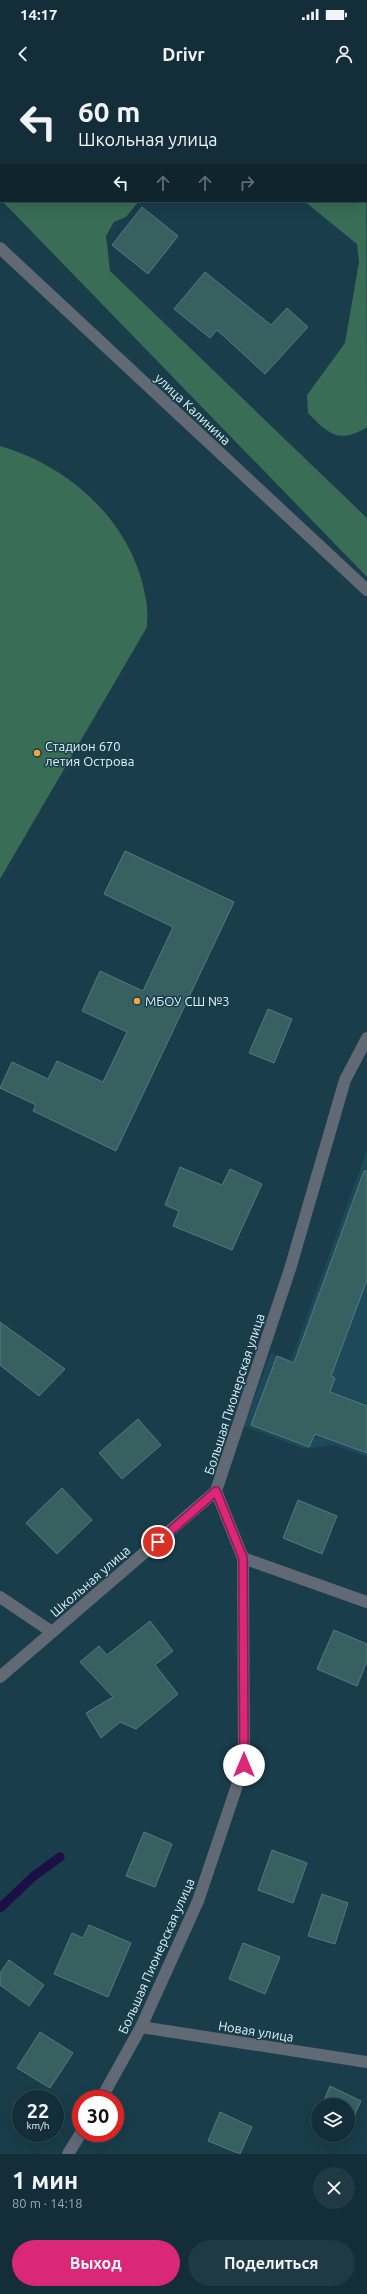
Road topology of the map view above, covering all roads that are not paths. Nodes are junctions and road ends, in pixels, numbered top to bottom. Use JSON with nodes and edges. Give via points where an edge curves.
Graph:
{"nodes":[{"id":1,"x":0,"y":248,"type":"edge"},
{"id":2,"x":367,"y":590,"type":"edge"},
{"id":3,"x":367,"y":1038,"type":"edge"},
{"id":4,"x":216,"y":1491,"type":"junction"},
{"id":5,"x":243,"y":1558,"type":"junction"},
{"id":6,"x":0,"y":1597,"type":"edge"},
{"id":7,"x":367,"y":1602,"type":"edge"},
{"id":8,"x":52,"y":1632,"type":"junction"},
{"id":9,"x":0,"y":1677,"type":"edge"},
{"id":10,"x":141,"y":2027,"type":"junction"},
{"id":11,"x":367,"y":2062,"type":"edge"},
{"id":12,"x":106,"y":2090,"type":"edge"},
{"id":13,"x":76,"y":2142,"type":"edge"},
{"id":14,"x":68,"y":2154,"type":"edge"}],
"edges":[{"from":1,"to":2,"type":"street","name":"улица Калинина"},
{"from":3,"to":4,"type":"street","name":"Большая Пионерская улица","via":[[345,1080],[290,1269]]},
{"from":4,"to":5,"type":"street","name":"Большая Пионерская улица"},
{"from":4,"to":8,"type":"street","name":"Школьная улица"},
{"from":5,"to":7,"type":"street"},
{"from":5,"to":10,"type":"street","name":"Большая Пионерская улица","via":[[244,1765],[198,1901]]},
{"from":6,"to":8,"type":"street"},
{"from":8,"to":9,"type":"street","name":"Школьная улица"},
{"from":10,"to":11,"type":"street","name":"Новая улица"},
{"from":10,"to":12,"type":"street","name":"Большая Пионерская улица"},
{"from":13,"to":14,"type":"street"}]}
